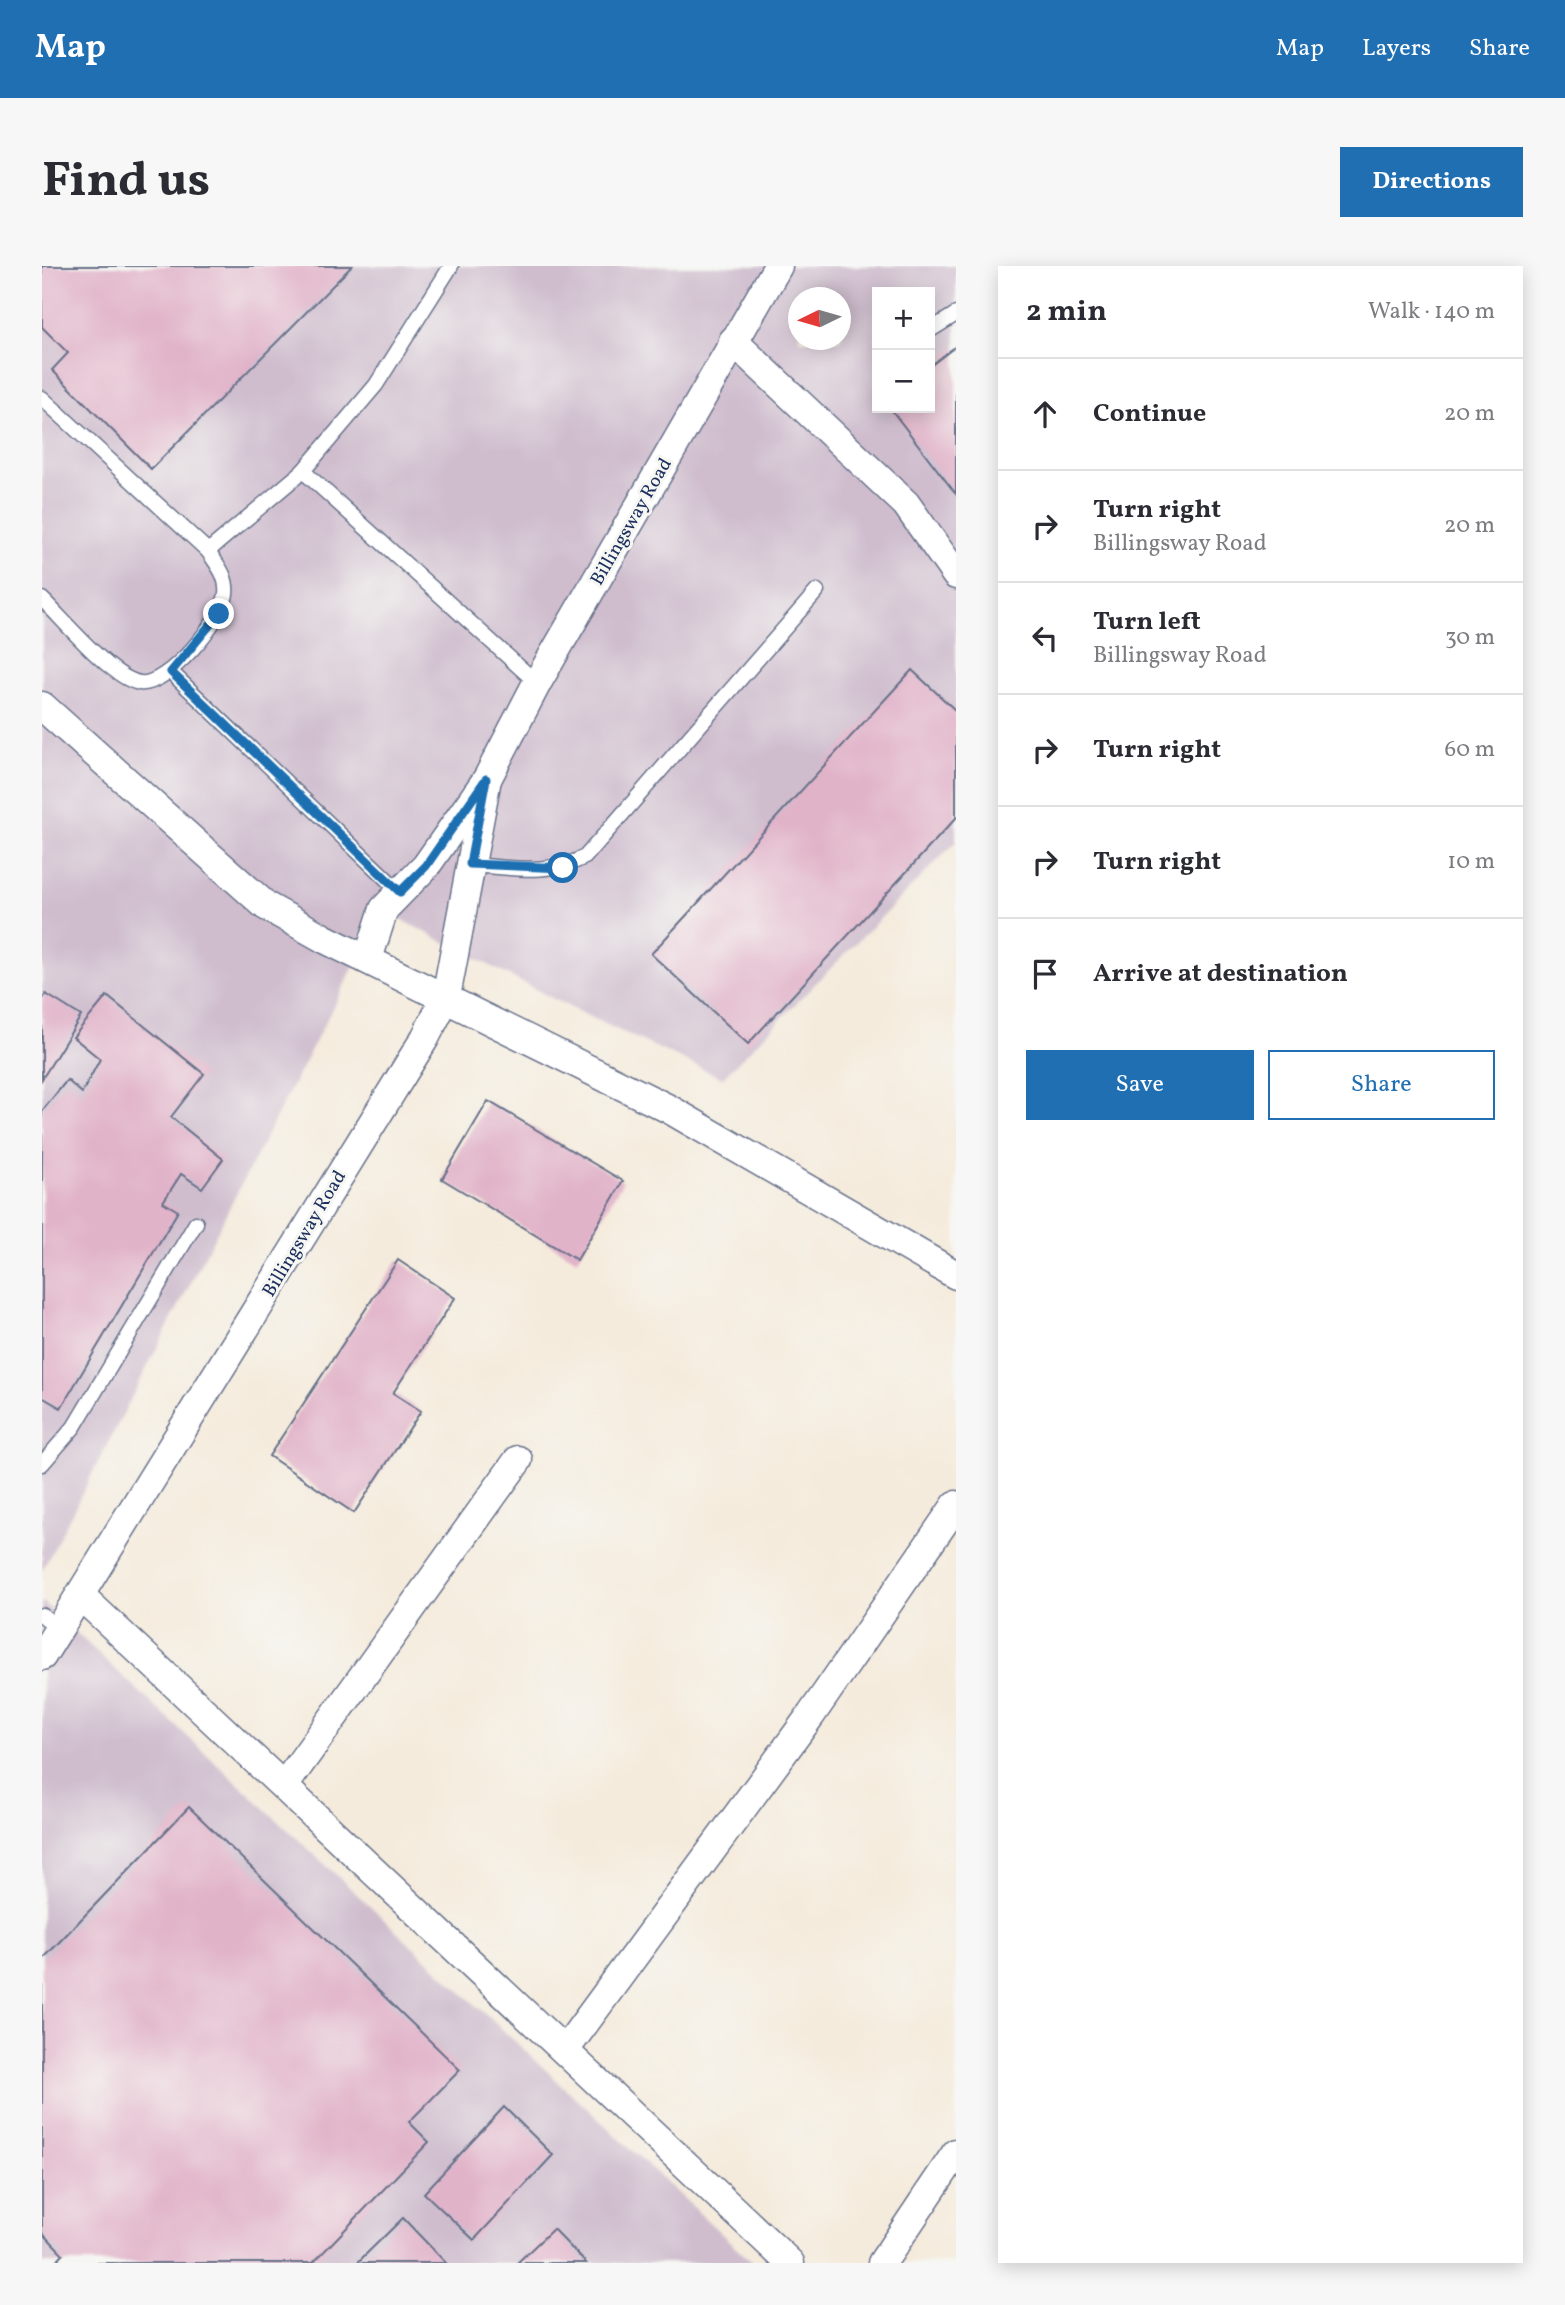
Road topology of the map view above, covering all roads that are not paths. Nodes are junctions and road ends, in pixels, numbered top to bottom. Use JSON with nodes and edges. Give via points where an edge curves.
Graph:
{"nodes":[{"id":1,"x":451,"y":266,"type":"edge"},
{"id":2,"x":778,"y":266,"type":"edge"},
{"id":3,"x":956,"y":314,"type":"edge"},
{"id":4,"x":935,"y":327,"type":"edge"},
{"id":5,"x":733,"y":341,"type":"junction"},
{"id":6,"x":42,"y":398,"type":"edge"},
{"id":7,"x":303,"y":471,"type":"junction"},
{"id":8,"x":208,"y":551,"type":"junction"},
{"id":9,"x":956,"y":575,"type":"edge"},
{"id":10,"x":817,"y":591,"type":"dead end"},
{"id":11,"x":42,"y":599,"type":"edge"},
{"id":12,"x":171,"y":672,"type":"junction"},
{"id":13,"x":537,"y":683,"type":"junction"},
{"id":14,"x":42,"y":706,"type":"edge"},
{"id":15,"x":486,"y":779,"type":"junction"},
{"id":16,"x":470,"y":864,"type":"junction"},
{"id":17,"x":400,"y":892,"type":"junction"},
{"id":18,"x":368,"y":959,"type":"junction"},
{"id":19,"x":446,"y":997,"type":"junction"},
{"id":20,"x":196,"y":1223,"type":"dead end"},
{"id":21,"x":956,"y":1275,"type":"edge"},
{"id":22,"x":518,"y":1460,"type":"dead end"},
{"id":23,"x":42,"y":1464,"type":"edge"},
{"id":24,"x":956,"y":1504,"type":"edge"},
{"id":25,"x":81,"y":1596,"type":"junction"},
{"id":26,"x":51,"y":1622,"type":"edge"},
{"id":27,"x":42,"y":1656,"type":"edge"},
{"id":28,"x":284,"y":1786,"type":"junction"},
{"id":29,"x":565,"y":2050,"type":"junction"},
{"id":30,"x":956,"y":2153,"type":"edge"},
{"id":31,"x":790,"y":2263,"type":"edge"},
{"id":32,"x":882,"y":2263,"type":"edge"}],
"edges":[{"from":1,"to":7,"type":"lane","via":[[376,385]]},
{"from":2,"to":5,"type":"street","name":"Billingsway Road"},
{"from":3,"to":4,"type":"lane"},
{"from":5,"to":9,"type":"street","via":[[906,504]]},
{"from":5,"to":13,"type":"street","name":"Billingsway Road"},
{"from":6,"to":8,"type":"lane"},
{"from":7,"to":8,"type":"lane"},
{"from":7,"to":13,"type":"lane"},
{"from":8,"to":12,"type":"lane","via":[[225,577],[226,595],[219,614]]},
{"from":10,"to":16,"type":"lane","via":[[585,857],[563,868],[545,870]]},
{"from":11,"to":12,"type":"lane","via":[[118,673],[140,683],[157,681]]},
{"from":12,"to":17,"type":"lane"},
{"from":13,"to":15,"type":"street","name":"Billingsway Road"},
{"from":14,"to":18,"type":"street","via":[[265,906]]},
{"from":15,"to":16,"type":"street","name":"Billingsway Road"},
{"from":15,"to":17,"type":"street","name":"Billingsway Road","via":[[426,866]]},
{"from":16,"to":19,"type":"street","name":"Billingsway Road"},
{"from":17,"to":18,"type":"street","name":"Billingsway Road","via":[[384,909]]},
{"from":18,"to":19,"type":"street"},
{"from":19,"to":21,"type":"street","via":[[669,1109]]},
{"from":19,"to":25,"type":"street","name":"Billingsway Road"},
{"from":20,"to":23,"type":"lane","via":[[74,1427]]},
{"from":22,"to":28,"type":"street"},
{"from":24,"to":29,"type":"street","via":[[811,1715]]},
{"from":25,"to":26,"type":"street","name":"Billingsway Road"},
{"from":25,"to":28,"type":"street"},
{"from":26,"to":27,"type":"street","name":"Billingsway Road"},
{"from":28,"to":29,"type":"street"},
{"from":29,"to":31,"type":"street"},
{"from":30,"to":32,"type":"street"}]}
